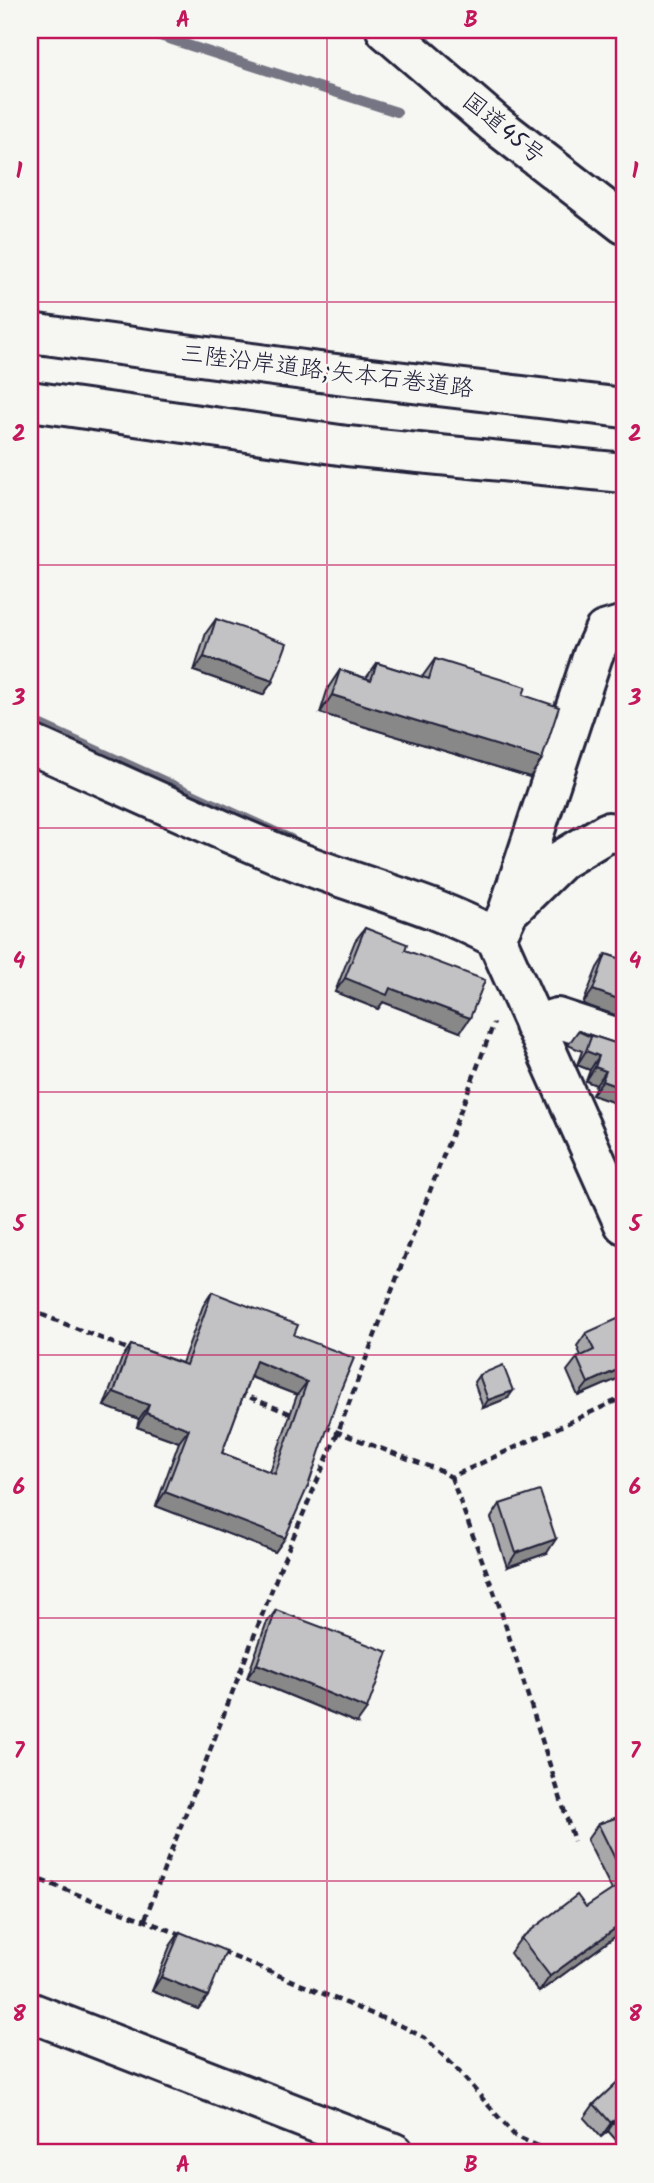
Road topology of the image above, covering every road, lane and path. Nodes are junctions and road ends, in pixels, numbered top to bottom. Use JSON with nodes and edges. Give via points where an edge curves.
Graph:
{"nodes":[{"id":1,"x":386,"y":30,"type":"edge"},
{"id":2,"x":624,"y":225,"type":"edge"},
{"id":3,"x":30,"y":333,"type":"edge"},
{"id":4,"x":30,"y":401,"type":"edge"},
{"id":5,"x":624,"y":408,"type":"edge"},
{"id":6,"x":622,"y":472,"type":"edge"},
{"id":7,"x":624,"y":625,"type":"edge"},
{"id":8,"x":30,"y":744,"type":"edge"},
{"id":9,"x":624,"y":834,"type":"edge"},
{"id":10,"x":502,"y":925,"type":"junction"},
{"id":11,"x":517,"y":981,"type":"junction"},
{"id":12,"x":534,"y":1025,"type":"junction"},
{"id":13,"x":624,"y":1040,"type":"edge"},
{"id":14,"x":624,"y":1224,"type":"edge"},
{"id":15,"x":30,"y":1310,"type":"edge"},
{"id":16,"x":145,"y":1356,"type":"edge"},
{"id":17,"x":235,"y":1392,"type":"edge"},
{"id":18,"x":624,"y":1397,"type":"edge"},
{"id":19,"x":300,"y":1417,"type":"edge"},
{"id":20,"x":313,"y":1422,"type":"edge"},
{"id":21,"x":338,"y":1432,"type":"junction"},
{"id":22,"x":451,"y":1477,"type":"junction"},
{"id":23,"x":574,"y":1841,"type":"dead end"},
{"id":24,"x":30,"y":1876,"type":"edge"},
{"id":25,"x":145,"y":1919,"type":"junction"},
{"id":26,"x":183,"y":1935,"type":"edge"},
{"id":27,"x":221,"y":1952,"type":"edge"},
{"id":28,"x":30,"y":2012,"type":"edge"},
{"id":29,"x":394,"y":2153,"type":"edge"},
{"id":30,"x":554,"y":2153,"type":"edge"}],
"edges":[{"from":1,"to":2,"type":"main road","name":"国道45号","via":[[495,124]]},
{"from":3,"to":5,"type":"main road","name":"三陸沿岸道路;矢本石巻道路"},
{"from":4,"to":6,"type":"main road","via":[[347,446]]},
{"from":7,"to":10,"type":"main road","via":[[604,631],[593,655]]},
{"from":8,"to":10,"type":"main road","via":[[290,859],[467,922]]},
{"from":9,"to":10,"type":"main road","via":[[608,832],[561,860]]},
{"from":10,"to":11,"type":"main road"},
{"from":11,"to":12,"type":"main road"},
{"from":11,"to":21,"type":"path","via":[[496,1018]]},
{"from":12,"to":13,"type":"main road","via":[[557,1018]]},
{"from":12,"to":14,"type":"main road"},
{"from":15,"to":16,"type":"path"},
{"from":17,"to":19,"type":"path"},
{"from":18,"to":22,"type":"path"},
{"from":20,"to":21,"type":"path"},
{"from":21,"to":22,"type":"path"},
{"from":21,"to":25,"type":"path","via":[[281,1566]]},
{"from":22,"to":23,"type":"path","via":[[500,1608]]},
{"from":24,"to":25,"type":"path"},
{"from":25,"to":26,"type":"path"},
{"from":27,"to":30,"type":"path","via":[[426,2039],[515,2136]]},
{"from":28,"to":29,"type":"main road"}]}
